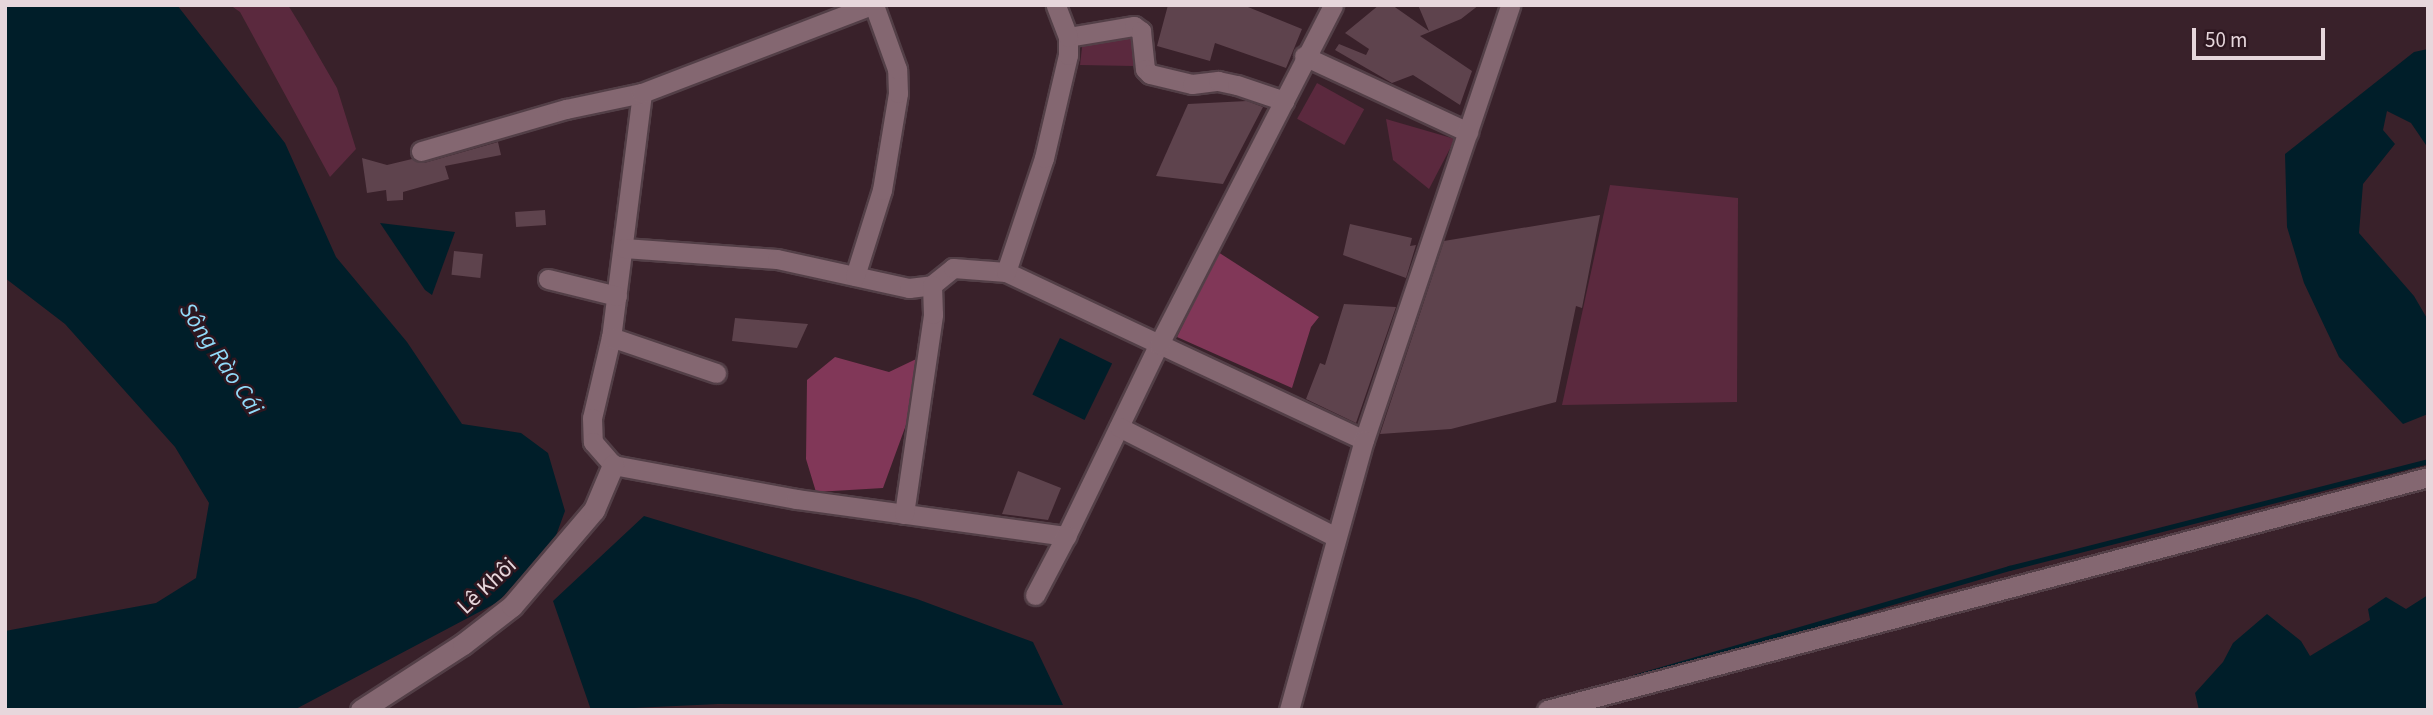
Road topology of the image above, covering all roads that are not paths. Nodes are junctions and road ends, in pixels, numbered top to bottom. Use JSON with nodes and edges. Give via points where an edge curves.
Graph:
{"nodes":[{"id":1,"x":873,"y":5,"type":"edge"},
{"id":2,"x":1056,"y":5,"type":"edge"},
{"id":3,"x":1333,"y":5,"type":"edge"},
{"id":4,"x":1510,"y":5,"type":"edge"},
{"id":5,"x":1068,"y":37,"type":"junction"},
{"id":6,"x":1304,"y":56,"type":"junction"},
{"id":7,"x":642,"y":93,"type":"junction"},
{"id":8,"x":1284,"y":102,"type":"junction"},
{"id":9,"x":1468,"y":132,"type":"junction"},
{"id":10,"x":421,"y":151,"type":"dead end"},
{"id":11,"x":624,"y":248,"type":"junction"},
{"id":12,"x":1006,"y":272,"type":"junction"},
{"id":13,"x":855,"y":276,"type":"junction"},
{"id":14,"x":548,"y":279,"type":"dead end"},
{"id":15,"x":932,"y":285,"type":"junction"},
{"id":16,"x":617,"y":296,"type":"junction"},
{"id":17,"x":611,"y":337,"type":"junction"},
{"id":18,"x":1159,"y":344,"type":"junction"},
{"id":19,"x":716,"y":373,"type":"dead end"},
{"id":20,"x":1119,"y":428,"type":"junction"},
{"id":21,"x":1364,"y":440,"type":"junction"},
{"id":22,"x":613,"y":466,"type":"junction"},
{"id":23,"x":2428,"y":477,"type":"edge"},
{"id":24,"x":904,"y":514,"type":"junction"},
{"id":25,"x":1334,"y":536,"type":"junction"},
{"id":26,"x":1066,"y":537,"type":"junction"},
{"id":27,"x":1035,"y":595,"type":"dead end"},
{"id":28,"x":361,"y":710,"type":"edge"},
{"id":29,"x":1289,"y":710,"type":"edge"},
{"id":30,"x":1547,"y":710,"type":"edge"}],
"edges":[{"from":1,"to":7,"type":"street"},
{"from":1,"to":13,"type":"street","via":[[897,69],[898,93],[882,190]]},
{"from":2,"to":5,"type":"street"},
{"from":3,"to":6,"type":"street"},
{"from":4,"to":9,"type":"street"},
{"from":5,"to":8,"type":"street","via":[[1134,26],[1140,32],[1145,69],[1150,74],[1192,84],[1218,81]]},
{"from":5,"to":12,"type":"street","via":[[1054,118]]},
{"from":6,"to":8,"type":"street"},
{"from":6,"to":9,"type":"street"},
{"from":7,"to":10,"type":"street"},
{"from":7,"to":11,"type":"street"},
{"from":8,"to":18,"type":"street"},
{"from":9,"to":21,"type":"street"},
{"from":11,"to":13,"type":"street","via":[[757,256]]},
{"from":11,"to":16,"type":"street"},
{"from":12,"to":15,"type":"street","via":[[953,268]]},
{"from":12,"to":18,"type":"street"},
{"from":13,"to":15,"type":"street","via":[[909,288]]},
{"from":14,"to":16,"type":"street"},
{"from":15,"to":24,"type":"street","via":[[933,314]]},
{"from":16,"to":17,"type":"street"},
{"from":17,"to":19,"type":"street"},
{"from":17,"to":22,"type":"street","via":[[592,418],[593,442]]},
{"from":18,"to":20,"type":"street"},
{"from":18,"to":21,"type":"street"},
{"from":20,"to":25,"type":"street"},
{"from":20,"to":26,"type":"street"},
{"from":21,"to":25,"type":"street"},
{"from":22,"to":24,"type":"street"},
{"from":22,"to":28,"type":"street","name":"Lê Khôi","via":[[594,510],[512,606],[463,644]]},
{"from":23,"to":30,"type":"street"},
{"from":24,"to":26,"type":"street"},
{"from":25,"to":29,"type":"street"},
{"from":26,"to":27,"type":"street"}]}
